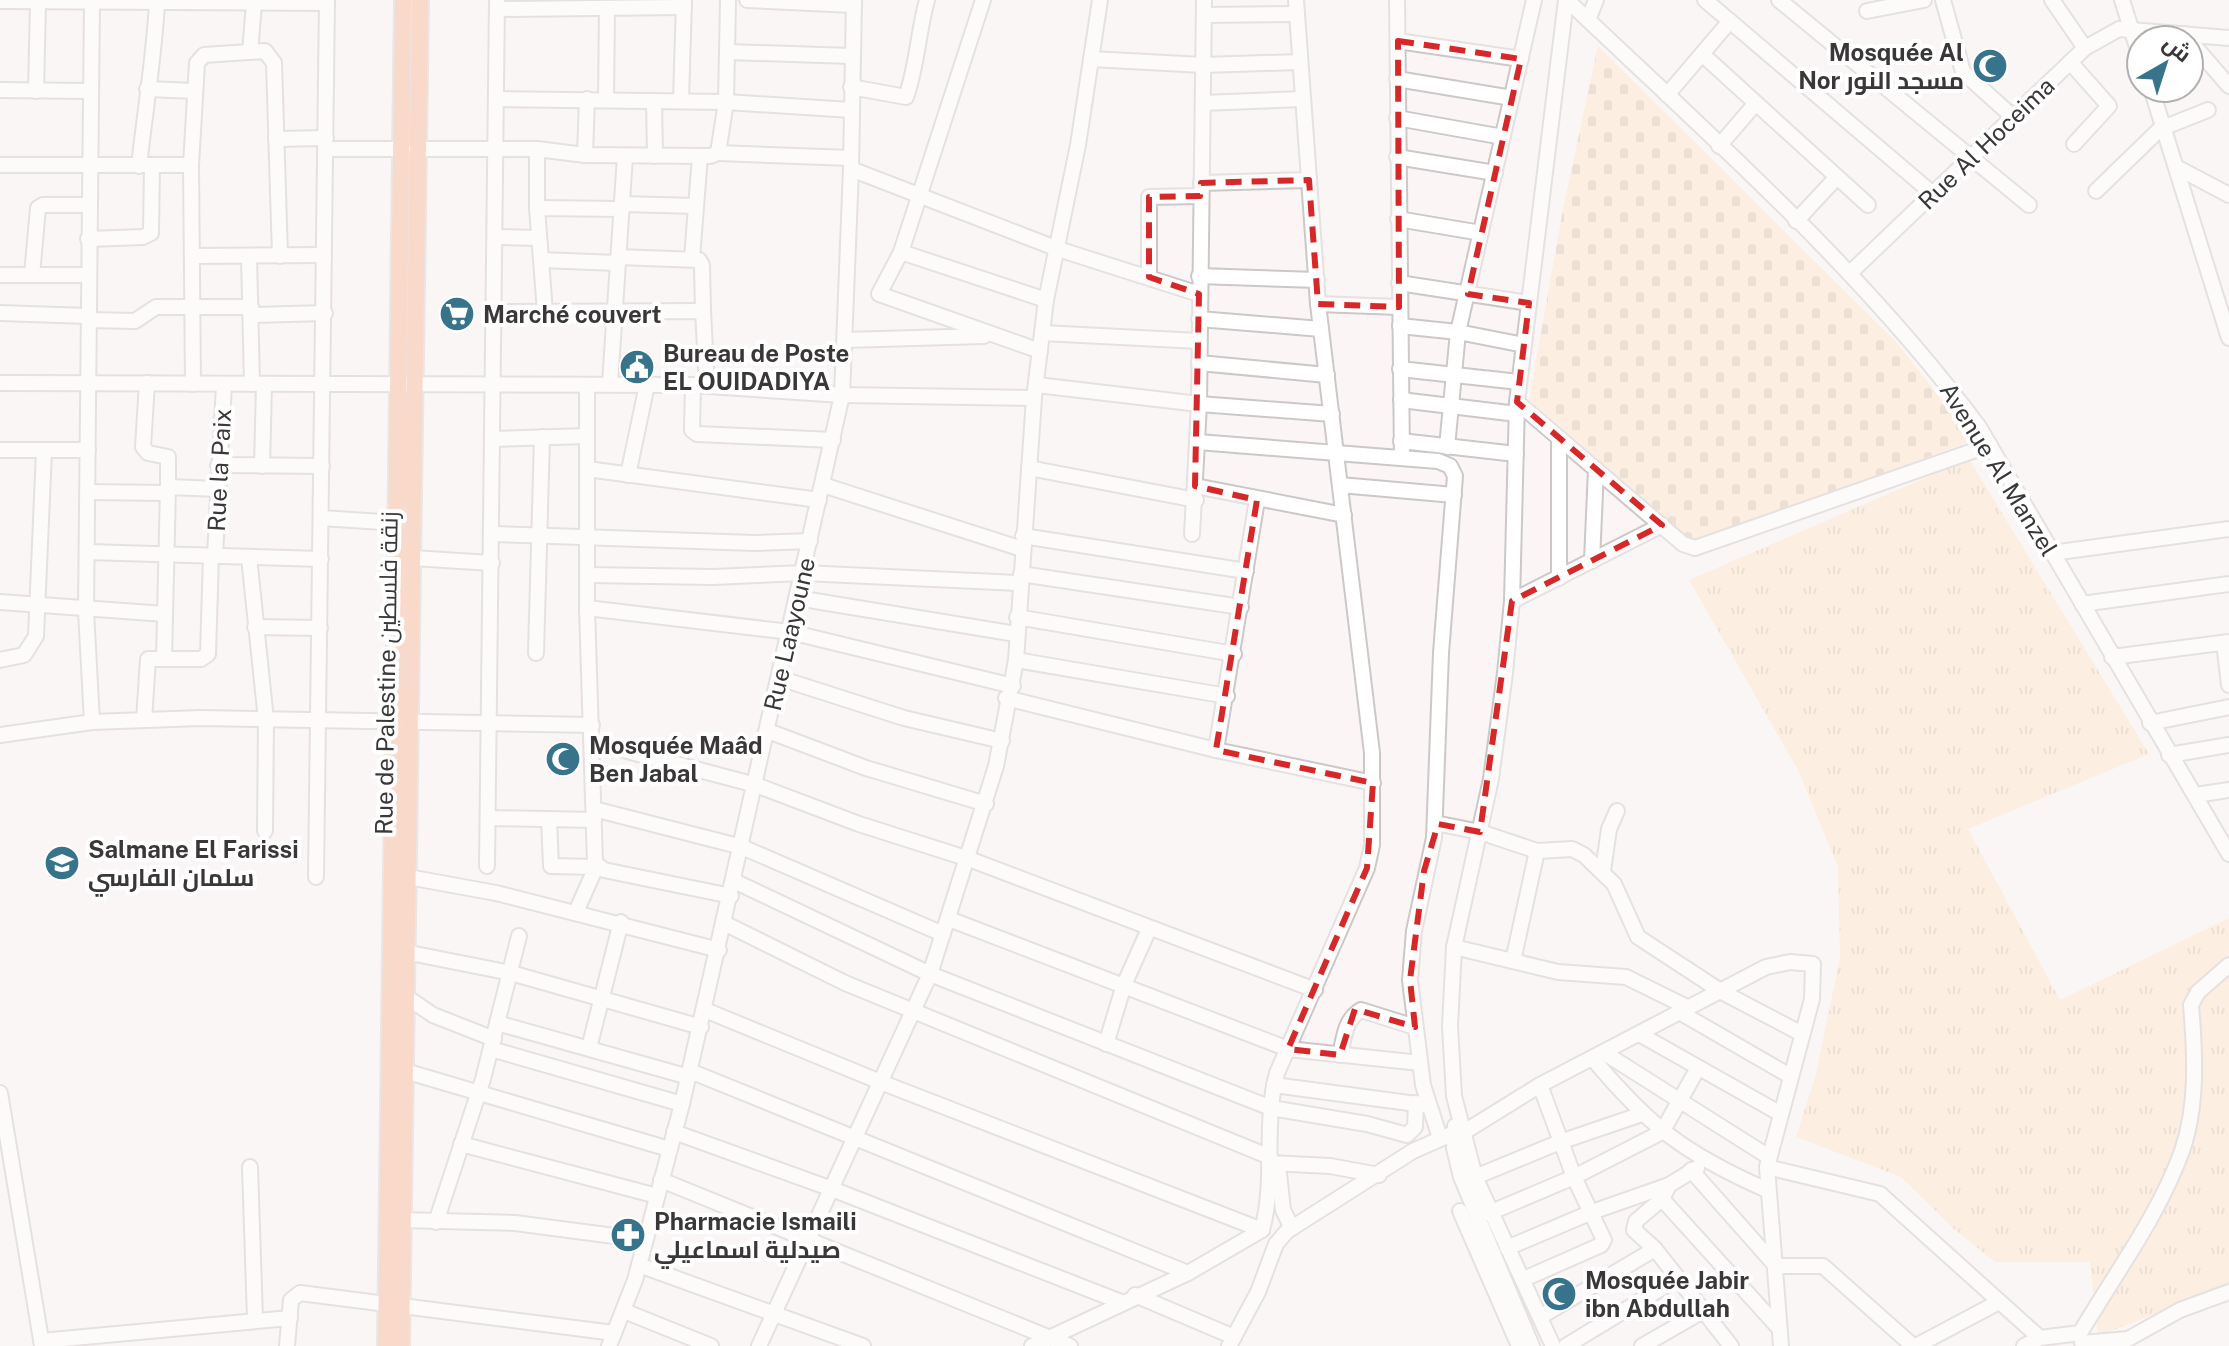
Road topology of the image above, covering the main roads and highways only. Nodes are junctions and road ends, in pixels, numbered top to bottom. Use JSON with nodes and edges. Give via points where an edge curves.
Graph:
{"nodes":[{"id":1,"x":403,"y":0,"type":"edge"},
{"id":2,"x":420,"y":0,"type":"edge"},
{"id":3,"x":409,"y":149,"type":"junction"},
{"id":4,"x":407,"y":385,"type":"junction"},
{"id":5,"x":402,"y":722,"type":"junction"},
{"id":6,"x":400,"y":875,"type":"junction"},
{"id":7,"x":394,"y":1305,"type":"junction"},
{"id":8,"x":386,"y":1346,"type":"edge"},
{"id":9,"x":401,"y":1346,"type":"edge"}],
"edges":[{"from":1,"to":3,"type":"main road","name":"Rue de Palestine زنقة فلسطين"},
{"from":2,"to":3,"type":"main road","name":"Rue de Palestine زنقة فلسطين"},
{"from":3,"to":4,"type":"main road","name":"Rue de Palestine زنقة فلسطين"},
{"from":4,"to":5,"type":"main road","name":"Rue de Palestine زنقة فلسطين","via":[[398,523]]},
{"from":4,"to":5,"type":"main road","name":"Rue de Palestine زنقة فلسطين","via":[[412,558]]},
{"from":5,"to":6,"type":"main road","name":"Rue de Palestine زنقة فلسطين"},
{"from":6,"to":7,"type":"main road","name":"Rue de Palestine زنقة فلسطين"},
{"from":6,"to":7,"type":"main road","name":"Rue de Palestine زنقة فلسطين","via":[[405,1071]]},
{"from":7,"to":8,"type":"main road","name":"Rue de Palestine زنقة فلسطين"},
{"from":7,"to":9,"type":"main road","name":"Rue de Palestine زنقة فلسطين"}]}
